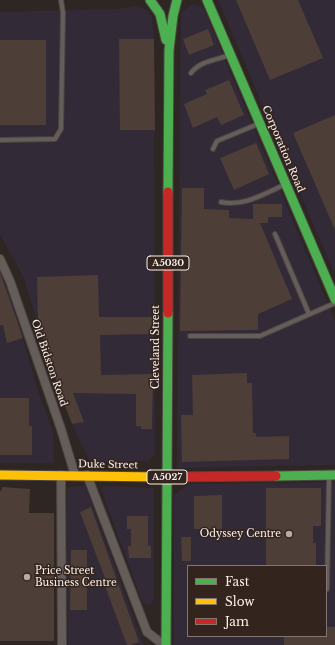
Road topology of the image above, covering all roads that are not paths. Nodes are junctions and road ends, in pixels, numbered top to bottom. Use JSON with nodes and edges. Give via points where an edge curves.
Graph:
{"nodes":[{"id":1,"x":61,"y":0,"type":"edge"},
{"id":2,"x":150,"y":0,"type":"edge"},
{"id":3,"x":177,"y":0,"type":"edge"},
{"id":4,"x":204,"y":0,"type":"edge"},
{"id":5,"x":209,"y":4,"type":"edge"},
{"id":6,"x":168,"y":50,"type":"junction"},
{"id":7,"x":232,"y":54,"type":"junction"},
{"id":8,"x":191,"y":73,"type":"dead end"},
{"id":9,"x":260,"y":123,"type":"junction"},
{"id":10,"x":0,"y":140,"type":"edge"},
{"id":11,"x":213,"y":149,"type":"dead end"},
{"id":12,"x":286,"y":184,"type":"junction"},
{"id":13,"x":221,"y":202,"type":"dead end"},
{"id":14,"x":275,"y":234,"type":"dead end"},
{"id":15,"x":0,"y":259,"type":"edge"},
{"id":16,"x":335,"y":299,"type":"edge"},
{"id":17,"x":335,"y":303,"type":"edge"},
{"id":18,"x":309,"y":314,"type":"junction"},
{"id":19,"x":190,"y":336,"type":"dead end"},
{"id":20,"x":0,"y":475,"type":"edge"},
{"id":21,"x":61,"y":475,"type":"junction"},
{"id":22,"x":75,"y":475,"type":"junction"},
{"id":23,"x":87,"y":475,"type":"junction"},
{"id":24,"x":332,"y":475,"type":"edge"},
{"id":25,"x":167,"y":477,"type":"junction"},
{"id":26,"x":327,"y":589,"type":"edge"},
{"id":27,"x":62,"y":645,"type":"edge"},
{"id":28,"x":165,"y":645,"type":"edge"}],
"edges":[{"from":1,"to":10,"type":"lane","via":[[61,130],[55,139]]},
{"from":2,"to":3,"type":"main road","via":[[164,4]]},
{"from":2,"to":6,"type":"main road","name":"Cleveland Street","number":"A5030","via":[[160,14]]},
{"from":3,"to":6,"type":"main road","name":"Cleveland Street","number":"A5030"},
{"from":4,"to":5,"type":"main road","name":"Corporation Road"},
{"from":5,"to":7,"type":"main road","name":"Corporation Road"},
{"from":6,"to":25,"type":"main road","name":"Cleveland Street","number":"A5030"},
{"from":7,"to":8,"type":"lane","via":[[206,62]]},
{"from":7,"to":9,"type":"main road","name":"Corporation Road"},
{"from":9,"to":11,"type":"lane","via":[[217,141]]},
{"from":9,"to":12,"type":"main road","name":"Corporation Road"},
{"from":12,"to":13,"type":"lane","via":[[241,203]]},
{"from":12,"to":16,"type":"main road","name":"Corporation Road"},
{"from":14,"to":18,"type":"lane"},
{"from":15,"to":22,"type":"street","name":"Old Bidston Road","via":[[54,407]]},
{"from":17,"to":18,"type":"lane"},
{"from":18,"to":19,"type":"lane","via":[[260,336]]},
{"from":20,"to":21,"type":"main road","name":"Duke Street","number":"A5027"},
{"from":21,"to":22,"type":"main road","name":"Duke Street","number":"A5027"},
{"from":21,"to":27,"type":"street"},
{"from":22,"to":23,"type":"main road","name":"Duke Street","number":"A5027"},
{"from":23,"to":25,"type":"main road","name":"Duke Street","number":"A5027"},
{"from":23,"to":28,"type":"street","via":[[147,632]]},
{"from":24,"to":25,"type":"main road","name":"Duke Street","number":"A5027"},
{"from":24,"to":26,"type":"lane"},
{"from":25,"to":28,"type":"main road","name":"Cleveland Street","number":"A5030"}]}
